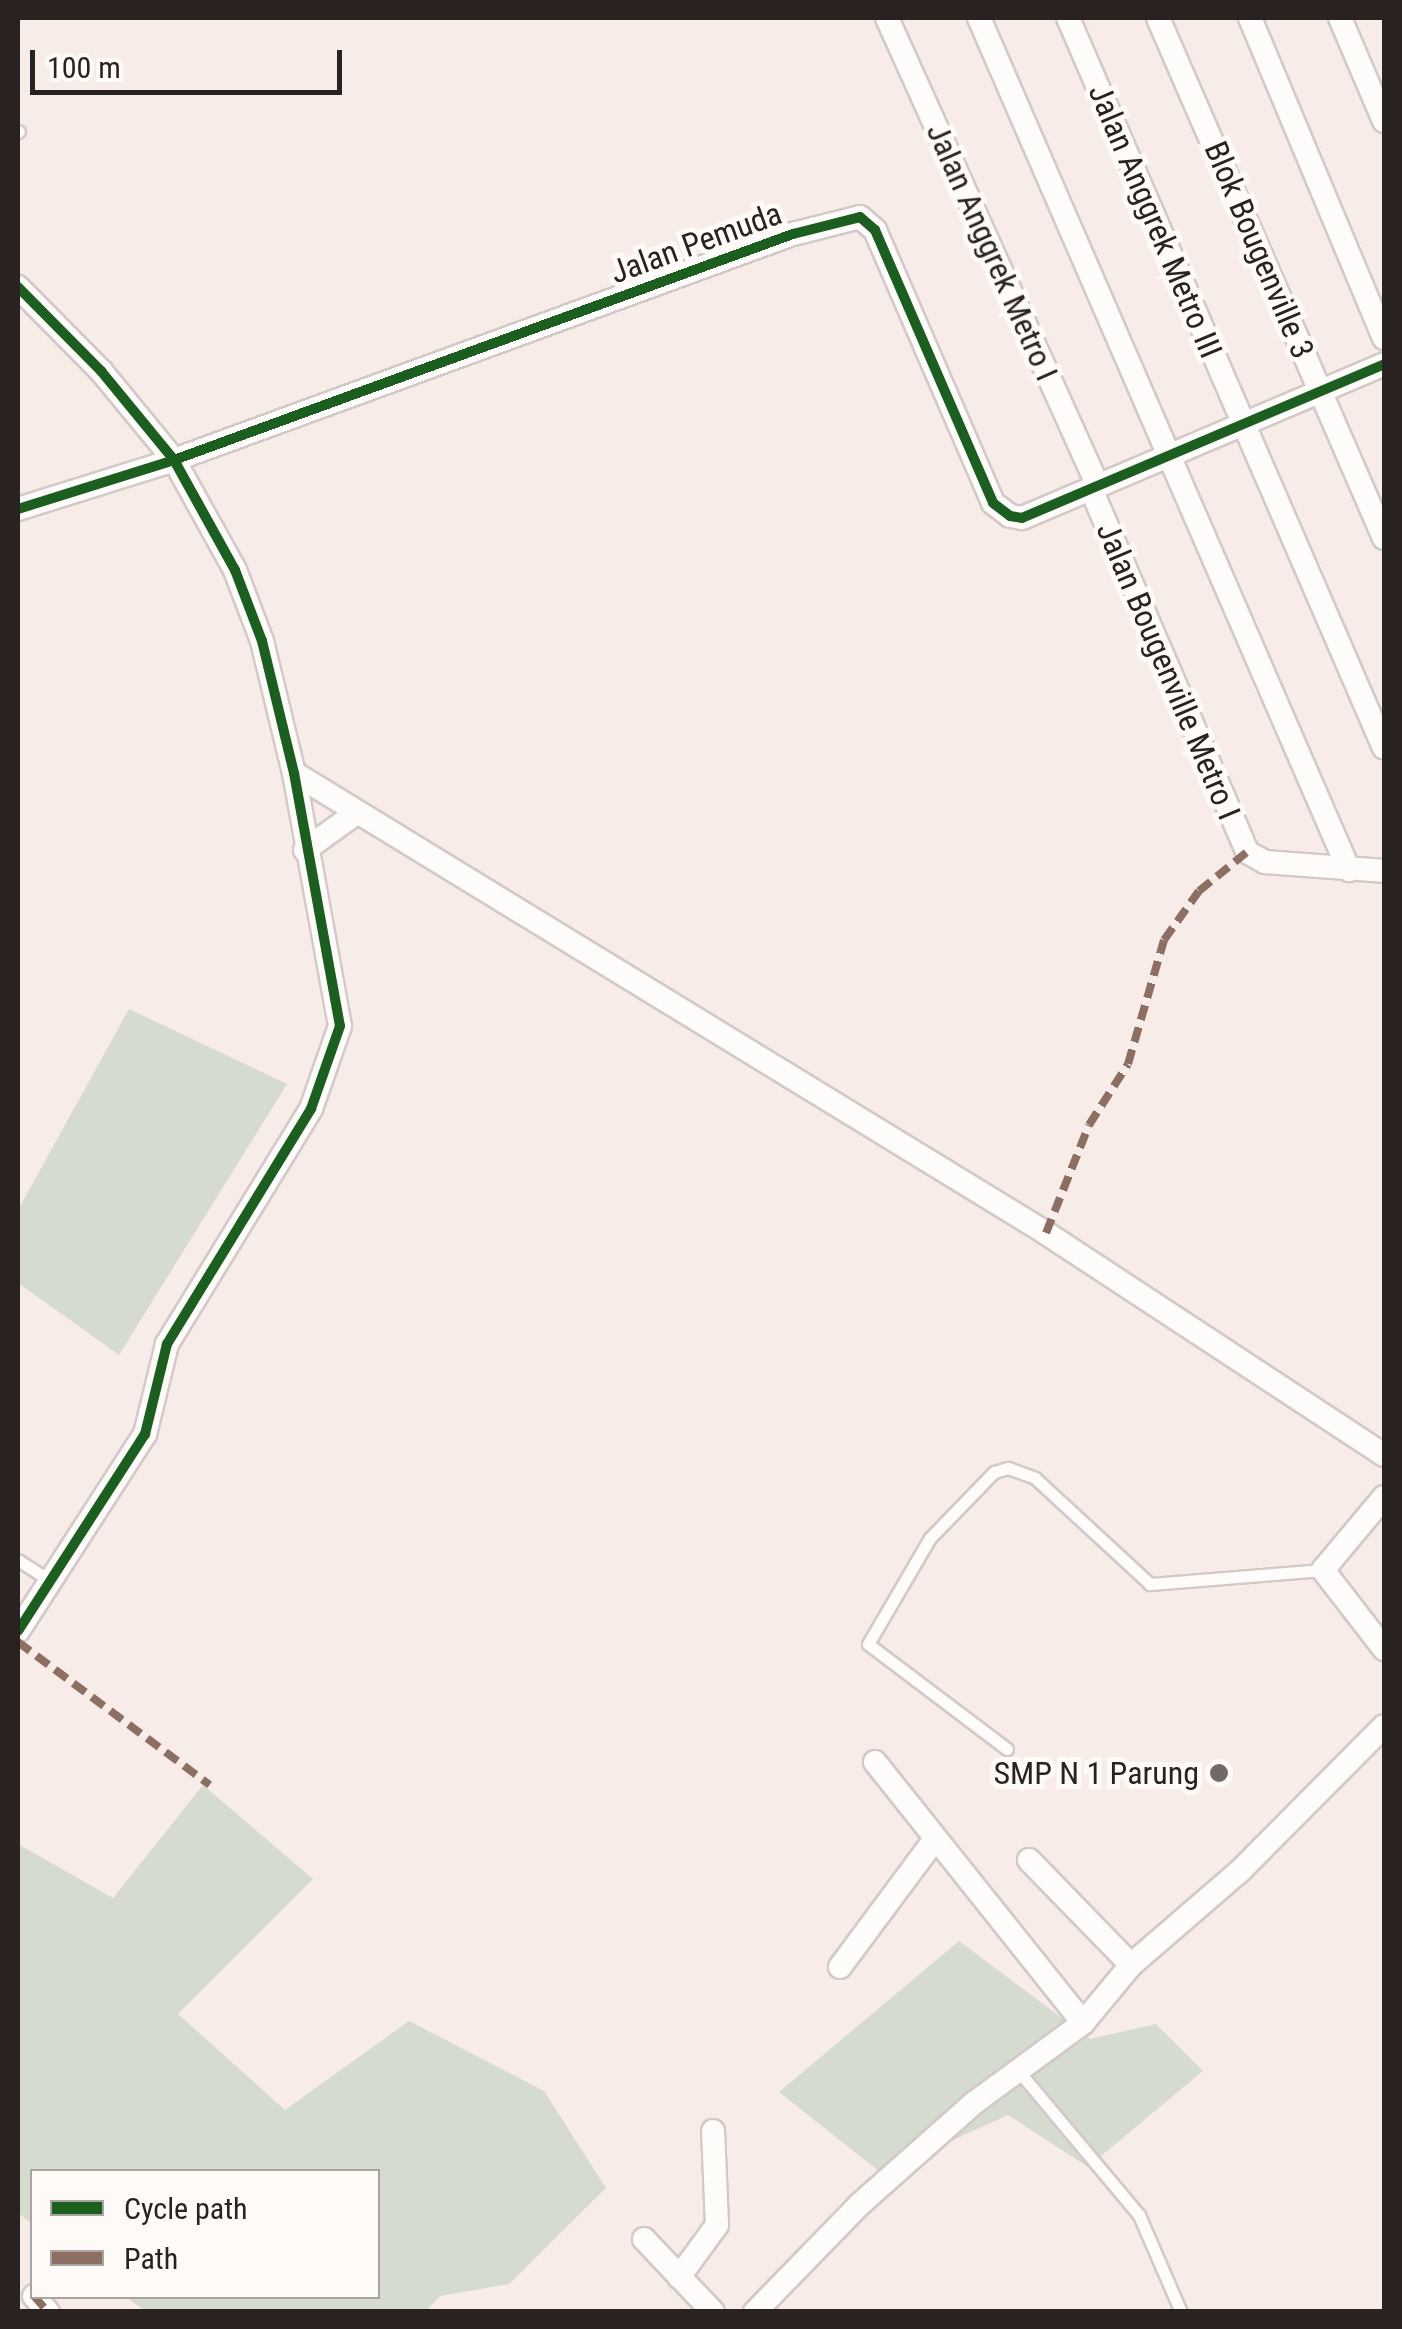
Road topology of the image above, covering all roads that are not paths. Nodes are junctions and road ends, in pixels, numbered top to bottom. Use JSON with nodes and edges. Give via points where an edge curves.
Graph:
{"nodes":[{"id":1,"x":887,"y":18,"type":"edge"},
{"id":2,"x":979,"y":18,"type":"edge"},
{"id":3,"x":1068,"y":18,"type":"edge"},
{"id":4,"x":1158,"y":18,"type":"edge"},
{"id":5,"x":1250,"y":18,"type":"edge"},
{"id":6,"x":1340,"y":18,"type":"edge"},
{"id":7,"x":1384,"y":121,"type":"edge"},
{"id":8,"x":18,"y":287,"type":"edge"},
{"id":9,"x":1382,"y":326,"type":"edge"},
{"id":10,"x":1384,"y":364,"type":"edge"},
{"id":11,"x":1320,"y":392,"type":"junction"},
{"id":12,"x":1242,"y":425,"type":"junction"},
{"id":13,"x":1170,"y":456,"type":"junction"},
{"id":14,"x":174,"y":460,"type":"junction"},
{"id":15,"x":1094,"y":488,"type":"junction"},
{"id":16,"x":18,"y":509,"type":"edge"},
{"id":17,"x":1384,"y":538,"type":"edge"},
{"id":18,"x":1384,"y":748,"type":"edge"},
{"id":19,"x":294,"y":774,"type":"junction"},
{"id":20,"x":355,"y":814,"type":"junction"},
{"id":21,"x":305,"y":850,"type":"junction"},
{"id":22,"x":1349,"y":870,"type":"junction"},
{"id":23,"x":1384,"y":871,"type":"edge"},
{"id":24,"x":1384,"y":1455,"type":"edge"},
{"id":25,"x":1384,"y":1498,"type":"edge"},
{"id":26,"x":18,"y":1560,"type":"edge"},
{"id":27,"x":1322,"y":1570,"type":"junction"},
{"id":28,"x":54,"y":1584,"type":"junction"},
{"id":29,"x":18,"y":1631,"type":"edge"},
{"id":30,"x":1384,"y":1649,"type":"edge"},
{"id":31,"x":1384,"y":1726,"type":"edge"},
{"id":32,"x":1007,"y":1749,"type":"dead end"},
{"id":33,"x":875,"y":1762,"type":"dead end"},
{"id":34,"x":935,"y":1840,"type":"junction"},
{"id":35,"x":1029,"y":1860,"type":"dead end"},
{"id":36,"x":1131,"y":1965,"type":"junction"},
{"id":37,"x":840,"y":1967,"type":"dead end"},
{"id":38,"x":1083,"y":2023,"type":"junction"},
{"id":39,"x":1021,"y":2074,"type":"junction"},
{"id":40,"x":713,"y":2131,"type":"dead end"},
{"id":41,"x":644,"y":2239,"type":"dead end"},
{"id":42,"x":679,"y":2276,"type":"junction"},
{"id":43,"x":714,"y":2312,"type":"edge"},
{"id":44,"x":755,"y":2312,"type":"edge"},
{"id":45,"x":1181,"y":2312,"type":"edge"}],
"edges":[{"from":1,"to":15,"type":"street","name":"Jalan Anggrek Metro I"},
{"from":2,"to":13,"type":"street"},
{"from":3,"to":12,"type":"street","name":"Jalan Anggrek Metro III"},
{"from":4,"to":11,"type":"street","name":"Blok Bougenville 3"},
{"from":5,"to":9,"type":"street"},
{"from":6,"to":7,"type":"street"},
{"from":8,"to":14,"type":"street","via":[[101,371]]},
{"from":10,"to":11,"type":"street","name":"Jalan Pemuda"},
{"from":11,"to":12,"type":"street","name":"Jalan Pemuda"},
{"from":11,"to":17,"type":"street","name":"Blok Bougenville 3"},
{"from":12,"to":13,"type":"street","name":"Jalan Pemuda"},
{"from":12,"to":18,"type":"street","name":"Jalan Anggrek Metro III"},
{"from":13,"to":15,"type":"street","name":"Jalan Pemuda"},
{"from":13,"to":22,"type":"street"},
{"from":14,"to":15,"type":"street","name":"Jalan Pemuda","via":[[793,234],[860,217],[875,230],[998,510],[1022,518]]},
{"from":14,"to":16,"type":"street","name":"Jalan Pemuda"},
{"from":14,"to":19,"type":"street","via":[[250,606]]},
{"from":15,"to":22,"type":"street","name":"Jalan Bougenville Metro I","via":[[1248,852],[1265,862]]},
{"from":19,"to":20,"type":"street"},
{"from":19,"to":21,"type":"street"},
{"from":20,"to":21,"type":"street"},
{"from":20,"to":24,"type":"street","via":[[1046,1233]]},
{"from":21,"to":28,"type":"street","via":[[338,994],[340,1026],[330,1060],[311,1108],[180,1318],[144,1434]]},
{"from":22,"to":23,"type":"street"},
{"from":25,"to":27,"type":"street"},
{"from":26,"to":28,"type":"lane"},
{"from":27,"to":30,"type":"street"},
{"from":27,"to":32,"type":"lane","via":[[1150,1584],[1034,1478],[1008,1468],[994,1472],[930,1538],[868,1644]]},
{"from":28,"to":29,"type":"street"},
{"from":31,"to":36,"type":"street","via":[[1240,1871]]},
{"from":33,"to":34,"type":"street"},
{"from":34,"to":37,"type":"street"},
{"from":34,"to":38,"type":"street"},
{"from":35,"to":36,"type":"street"},
{"from":36,"to":38,"type":"street"},
{"from":38,"to":39,"type":"street"},
{"from":39,"to":44,"type":"street","via":[[974,2103],[858,2206]]},
{"from":39,"to":45,"type":"lane","via":[[1140,2215]]},
{"from":40,"to":42,"type":"street","via":[[716,2224]]},
{"from":41,"to":42,"type":"street"},
{"from":42,"to":43,"type":"street"}]}
